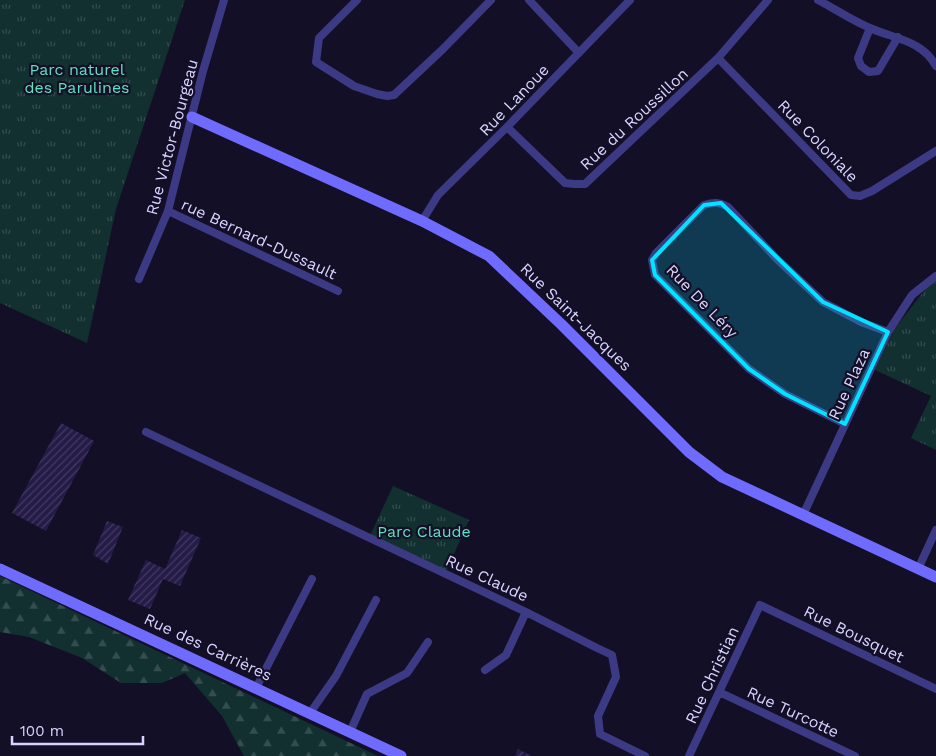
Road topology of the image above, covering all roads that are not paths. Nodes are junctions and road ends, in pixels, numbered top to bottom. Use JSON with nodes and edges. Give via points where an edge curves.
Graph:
{"nodes":[{"id":1,"x":224,"y":0,"type":"edge"},
{"id":2,"x":357,"y":0,"type":"edge"},
{"id":3,"x":491,"y":0,"type":"edge"},
{"id":4,"x":529,"y":0,"type":"edge"},
{"id":5,"x":630,"y":0,"type":"edge"},
{"id":6,"x":768,"y":0,"type":"edge"},
{"id":7,"x":818,"y":0,"type":"edge"},
{"id":8,"x":870,"y":28,"type":"junction"},
{"id":9,"x":898,"y":37,"type":"junction"},
{"id":10,"x":580,"y":53,"type":"junction"},
{"id":11,"x":718,"y":58,"type":"junction"},
{"id":12,"x":936,"y":66,"type":"edge"},
{"id":13,"x":192,"y":117,"type":"junction"},
{"id":14,"x":507,"y":127,"type":"junction"},
{"id":15,"x":936,"y":150,"type":"edge"},
{"id":16,"x":168,"y":211,"type":"junction"},
{"id":17,"x":422,"y":222,"type":"junction"},
{"id":18,"x":936,"y":276,"type":"edge"},
{"id":19,"x":139,"y":278,"type":"dead end"},
{"id":20,"x":338,"y":290,"type":"dead end"},
{"id":21,"x":888,"y":332,"type":"junction"},
{"id":22,"x":845,"y":424,"type":"junction"},
{"id":23,"x":146,"y":432,"type":"dead end"},
{"id":24,"x":802,"y":515,"type":"junction"},
{"id":25,"x":936,"y":530,"type":"edge"},
{"id":26,"x":0,"y":568,"type":"edge"},
{"id":27,"x":918,"y":569,"type":"junction"},
{"id":28,"x":936,"y":578,"type":"edge"},
{"id":29,"x":312,"y":579,"type":"dead end"},
{"id":30,"x":376,"y":600,"type":"dead end"},
{"id":31,"x":760,"y":605,"type":"joint"},
{"id":32,"x":526,"y":612,"type":"junction"},
{"id":33,"x":428,"y":642,"type":"dead end"},
{"id":34,"x":485,"y":670,"type":"dead end"},
{"id":35,"x":256,"y":688,"type":"junction"},
{"id":36,"x":936,"y":689,"type":"edge"},
{"id":37,"x":719,"y":692,"type":"junction"},
{"id":38,"x":310,"y":713,"type":"junction"},
{"id":39,"x":350,"y":732,"type":"junction"},
{"id":40,"x":401,"y":756,"type":"edge"},
{"id":41,"x":645,"y":756,"type":"edge"},
{"id":42,"x":689,"y":756,"type":"edge"},
{"id":43,"x":855,"y":756,"type":"edge"}],
"edges":[{"from":1,"to":13,"type":"street","name":"Rue Victor-Bourgeau"},
{"from":2,"to":3,"type":"street","via":[[319,38],[316,62],[354,86],[386,96],[398,91]]},
{"from":4,"to":10,"type":"street"},
{"from":5,"to":10,"type":"street","name":"Rue Lanoue"},
{"from":6,"to":11,"type":"street","name":"Rue du Roussillon"},
{"from":7,"to":8,"type":"street"},
{"from":8,"to":9,"type":"street"},
{"from":8,"to":9,"type":"street","via":[[858,58],[861,66],[869,72],[878,71]]},
{"from":9,"to":12,"type":"street","via":[[914,44]]},
{"from":10,"to":14,"type":"street","name":"Rue Lanoue"},
{"from":11,"to":14,"type":"street","name":"Rue du Roussillon","via":[[585,184],[565,183]]},
{"from":11,"to":15,"type":"street","name":"Rue Coloniale","via":[[851,194],[860,196],[872,191]]},
{"from":13,"to":16,"type":"street","name":"Rue Victor-Bourgeau"},
{"from":13,"to":17,"type":"street","name":"Rue Saint-Jacques"},
{"from":14,"to":17,"type":"street","name":"Rue Lanoue","via":[[438,195]]},
{"from":16,"to":19,"type":"street","name":"Rue Victor-Bourgeau"},
{"from":16,"to":20,"type":"street","name":"rue Bernard-Dussault"},
{"from":17,"to":24,"type":"street","name":"Rue Saint-Jacques","via":[[489,256],[689,452],[722,476]]},
{"from":18,"to":21,"type":"street","name":"Rue Plaza","via":[[912,295]]},
{"from":21,"to":22,"type":"street","name":"Rue Plaza"},
{"from":21,"to":22,"type":"street","name":"Rue De Léry","via":[[823,302],[728,207],[721,204],[704,205],[652,260],[655,275],[749,369],[785,394]]},
{"from":22,"to":24,"type":"street","name":"Rue Plaza"},
{"from":23,"to":32,"type":"street","name":"Rue Claude"},
{"from":24,"to":27,"type":"street","name":"Rue Saint-Jacques"},
{"from":25,"to":27,"type":"street"},
{"from":26,"to":35,"type":"street","name":"Rue des Carrières"},
{"from":27,"to":28,"type":"street","name":"Rue Saint-Jacques"},
{"from":29,"to":35,"type":"street"},
{"from":30,"to":38,"type":"street","via":[[336,676]]},
{"from":31,"to":36,"type":"street","name":"Rue Bousquet"},
{"from":31,"to":37,"type":"street","name":"Rue Christian"},
{"from":32,"to":34,"type":"street","via":[[506,655]]},
{"from":32,"to":41,"type":"street","name":"Rue Claude","via":[[612,655],[616,677],[598,716],[600,734]]},
{"from":33,"to":39,"type":"street","via":[[407,673],[367,694]]},
{"from":35,"to":38,"type":"street","name":"Rue des Carrières"},
{"from":37,"to":42,"type":"street","name":"Rue Christian"},
{"from":37,"to":43,"type":"street","name":"Rue Turcotte"},
{"from":38,"to":39,"type":"street","name":"Rue des Carrières"},
{"from":39,"to":40,"type":"street","name":"Rue des Carrières"}]}
